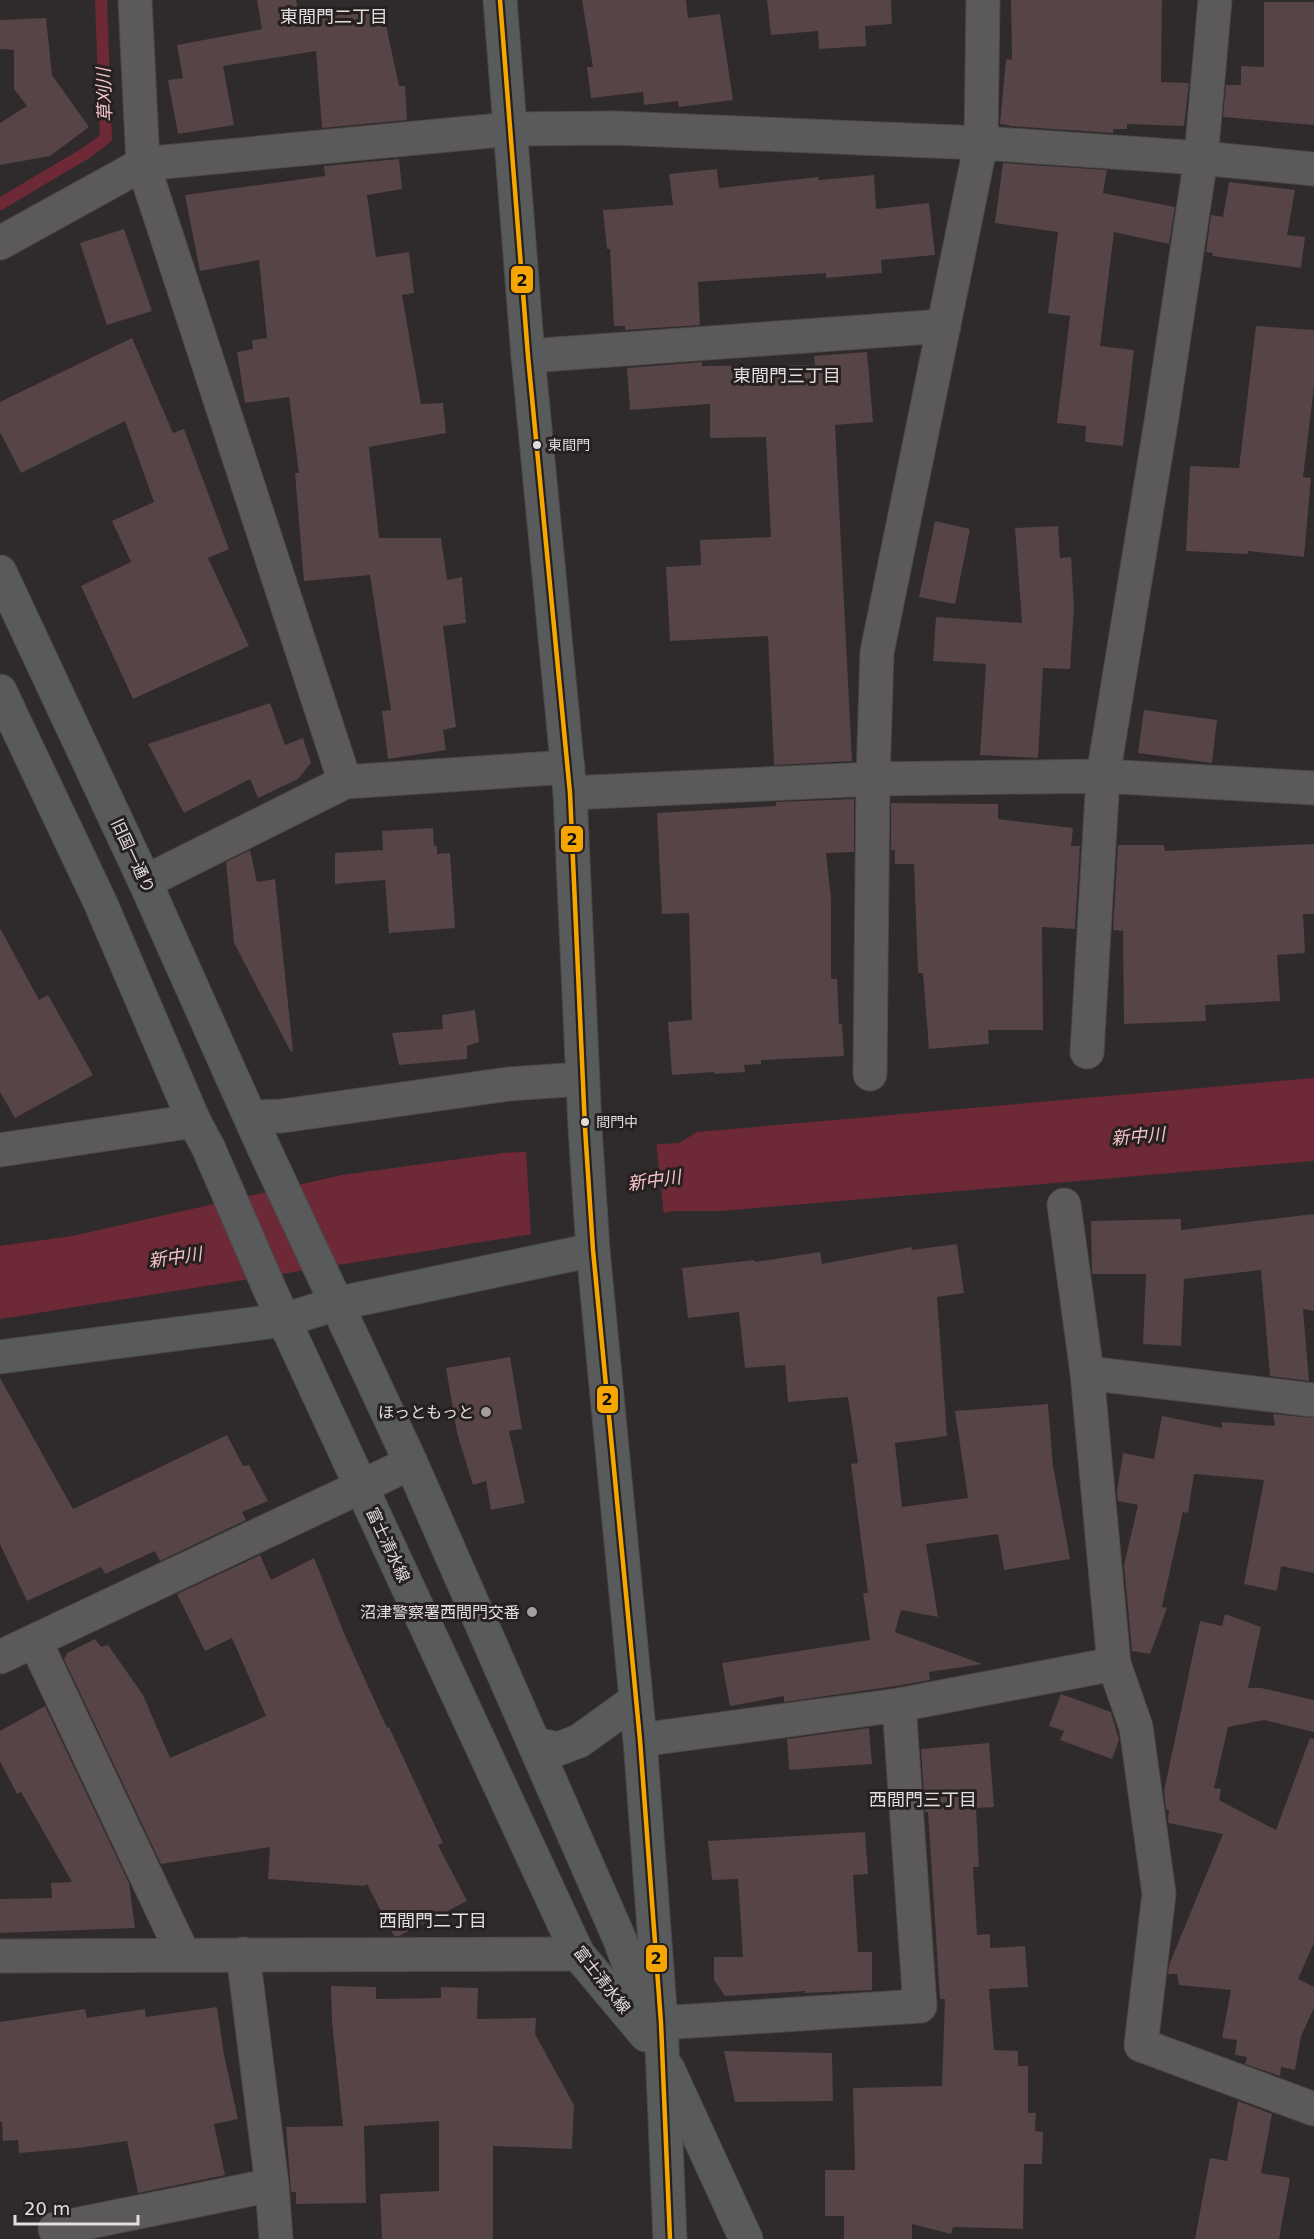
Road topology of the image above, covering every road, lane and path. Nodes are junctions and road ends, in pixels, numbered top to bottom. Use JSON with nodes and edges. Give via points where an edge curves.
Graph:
{"nodes":[{"id":1,"x":135,"y":0,"type":"edge"},
{"id":2,"x":500,"y":0,"type":"edge"},
{"id":3,"x":983,"y":0,"type":"edge"},
{"id":4,"x":1215,"y":0,"type":"edge"},
{"id":5,"x":511,"y":129,"type":"junction"},
{"id":6,"x":981,"y":143,"type":"junction"},
{"id":7,"x":1201,"y":158,"type":"junction"},
{"id":8,"x":143,"y":164,"type":"junction"},
{"id":9,"x":1314,"y":169,"type":"edge"},
{"id":10,"x":0,"y":243,"type":"edge"},
{"id":11,"x":944,"y":326,"type":"junction"},
{"id":12,"x":528,"y":356,"type":"junction"},
{"id":13,"x":0,"y":572,"type":"edge"},
{"id":14,"x":0,"y":691,"type":"edge"},
{"id":15,"x":1103,"y":776,"type":"junction"},
{"id":16,"x":873,"y":778,"type":"junction"},
{"id":17,"x":569,"y":780,"type":"junction"},
{"id":18,"x":345,"y":782,"type":"junction"},
{"id":19,"x":1314,"y":788,"type":"edge"},
{"id":20,"x":145,"y":882,"type":"junction"},
{"id":21,"x":1087,"y":1052,"type":"dead end"},
{"id":22,"x":870,"y":1074,"type":"dead end"},
{"id":23,"x":582,"y":1079,"type":"junction"},
{"id":24,"x":256,"y":1130,"type":"junction"},
{"id":25,"x":201,"y":1134,"type":"junction"},
{"id":26,"x":0,"y":1150,"type":"edge"},
{"id":27,"x":1064,"y":1205,"type":"dead end"},
{"id":28,"x":593,"y":1250,"type":"junction"},
{"id":29,"x":336,"y":1304,"type":"junction"},
{"id":30,"x":284,"y":1320,"type":"junction"},
{"id":31,"x":0,"y":1357,"type":"edge"},
{"id":32,"x":1087,"y":1373,"type":"junction"},
{"id":33,"x":1314,"y":1400,"type":"edge"},
{"id":34,"x":411,"y":1463,"type":"junction"},
{"id":35,"x":361,"y":1486,"type":"junction"},
{"id":36,"x":35,"y":1641,"type":"junction"},
{"id":37,"x":0,"y":1657,"type":"edge"},
{"id":38,"x":1114,"y":1664,"type":"junction"},
{"id":39,"x":636,"y":1700,"type":"junction"},
{"id":40,"x":899,"y":1705,"type":"junction"},
{"id":41,"x":640,"y":1740,"type":"junction"},
{"id":42,"x":534,"y":1744,"type":"junction"},
{"id":43,"x":183,"y":1954,"type":"junction"},
{"id":44,"x":243,"y":1954,"type":"junction"},
{"id":45,"x":578,"y":1954,"type":"junction"},
{"id":46,"x":0,"y":1956,"type":"edge"},
{"id":47,"x":661,"y":2038,"type":"junction"},
{"id":48,"x":1314,"y":2109,"type":"edge"},
{"id":49,"x":272,"y":2186,"type":"junction"},
{"id":50,"x":55,"y":2229,"type":"dead end"},
{"id":51,"x":276,"y":2239,"type":"edge"},
{"id":52,"x":670,"y":2239,"type":"edge"},
{"id":53,"x":746,"y":2239,"type":"edge"}],
"edges":[{"from":1,"to":8,"type":"street"},
{"from":2,"to":5,"type":"main road"},
{"from":3,"to":6,"type":"street"},
{"from":4,"to":7,"type":"street"},
{"from":5,"to":6,"type":"street","via":[[614,128]]},
{"from":5,"to":8,"type":"street"},
{"from":5,"to":12,"type":"main road"},
{"from":6,"to":7,"type":"street"},
{"from":6,"to":11,"type":"street"},
{"from":7,"to":9,"type":"street"},
{"from":7,"to":15,"type":"street"},
{"from":8,"to":10,"type":"street"},
{"from":8,"to":18,"type":"street"},
{"from":11,"to":12,"type":"street"},
{"from":11,"to":16,"type":"street","via":[[877,652]]},
{"from":12,"to":17,"type":"main road"},
{"from":13,"to":20,"type":"main road","name":"旧国一通り"},
{"from":14,"to":25,"type":"main road","via":[[100,902]]},
{"from":15,"to":16,"type":"street"},
{"from":15,"to":19,"type":"street"},
{"from":15,"to":21,"type":"street"},
{"from":16,"to":17,"type":"street"},
{"from":16,"to":22,"type":"street"},
{"from":17,"to":18,"type":"street"},
{"from":17,"to":23,"type":"main road"},
{"from":18,"to":20,"type":"street"},
{"from":20,"to":24,"type":"main road","name":"旧国一通り"},
{"from":23,"to":24,"type":"street","via":[[507,1084],[282,1116]]},
{"from":23,"to":28,"type":"main road"},
{"from":24,"to":29,"type":"main road","name":"富士清水線"},
{"from":25,"to":26,"type":"street"},
{"from":25,"to":30,"type":"main road","name":"富士清水線"},
{"from":27,"to":32,"type":"street"},
{"from":28,"to":29,"type":"main road"},
{"from":28,"to":39,"type":"main road"},
{"from":29,"to":30,"type":"main road"},
{"from":29,"to":34,"type":"main road","name":"富士清水線"},
{"from":30,"to":31,"type":"main road"},
{"from":30,"to":35,"type":"main road","name":"富士清水線"},
{"from":32,"to":33,"type":"street"},
{"from":32,"to":38,"type":"street"},
{"from":34,"to":35,"type":"street"},
{"from":34,"to":42,"type":"main road","name":"富士清水線"},
{"from":35,"to":36,"type":"street"},
{"from":35,"to":45,"type":"main road","name":"富士清水線"},
{"from":36,"to":37,"type":"street"},
{"from":36,"to":43,"type":"street"},
{"from":38,"to":40,"type":"street"},
{"from":38,"to":48,"type":"street","via":[[1136,1726],[1159,1894],[1141,2045]]},
{"from":39,"to":41,"type":"main road"},
{"from":39,"to":42,"type":"main road","via":[[579,1740],[558,1749]]},
{"from":40,"to":41,"type":"street"},
{"from":40,"to":47,"type":"street","via":[[920,2006]]},
{"from":41,"to":47,"type":"main road"},
{"from":42,"to":47,"type":"main road","name":"富士清水線"},
{"from":43,"to":44,"type":"street"},
{"from":43,"to":46,"type":"street"},
{"from":44,"to":45,"type":"street"},
{"from":44,"to":49,"type":"street"},
{"from":45,"to":47,"type":"main road","name":"富士清水線"},
{"from":47,"to":52,"type":"main road"},
{"from":47,"to":53,"type":"main road","name":"富士清水線"},
{"from":49,"to":50,"type":"street"},
{"from":49,"to":51,"type":"street"}]}
